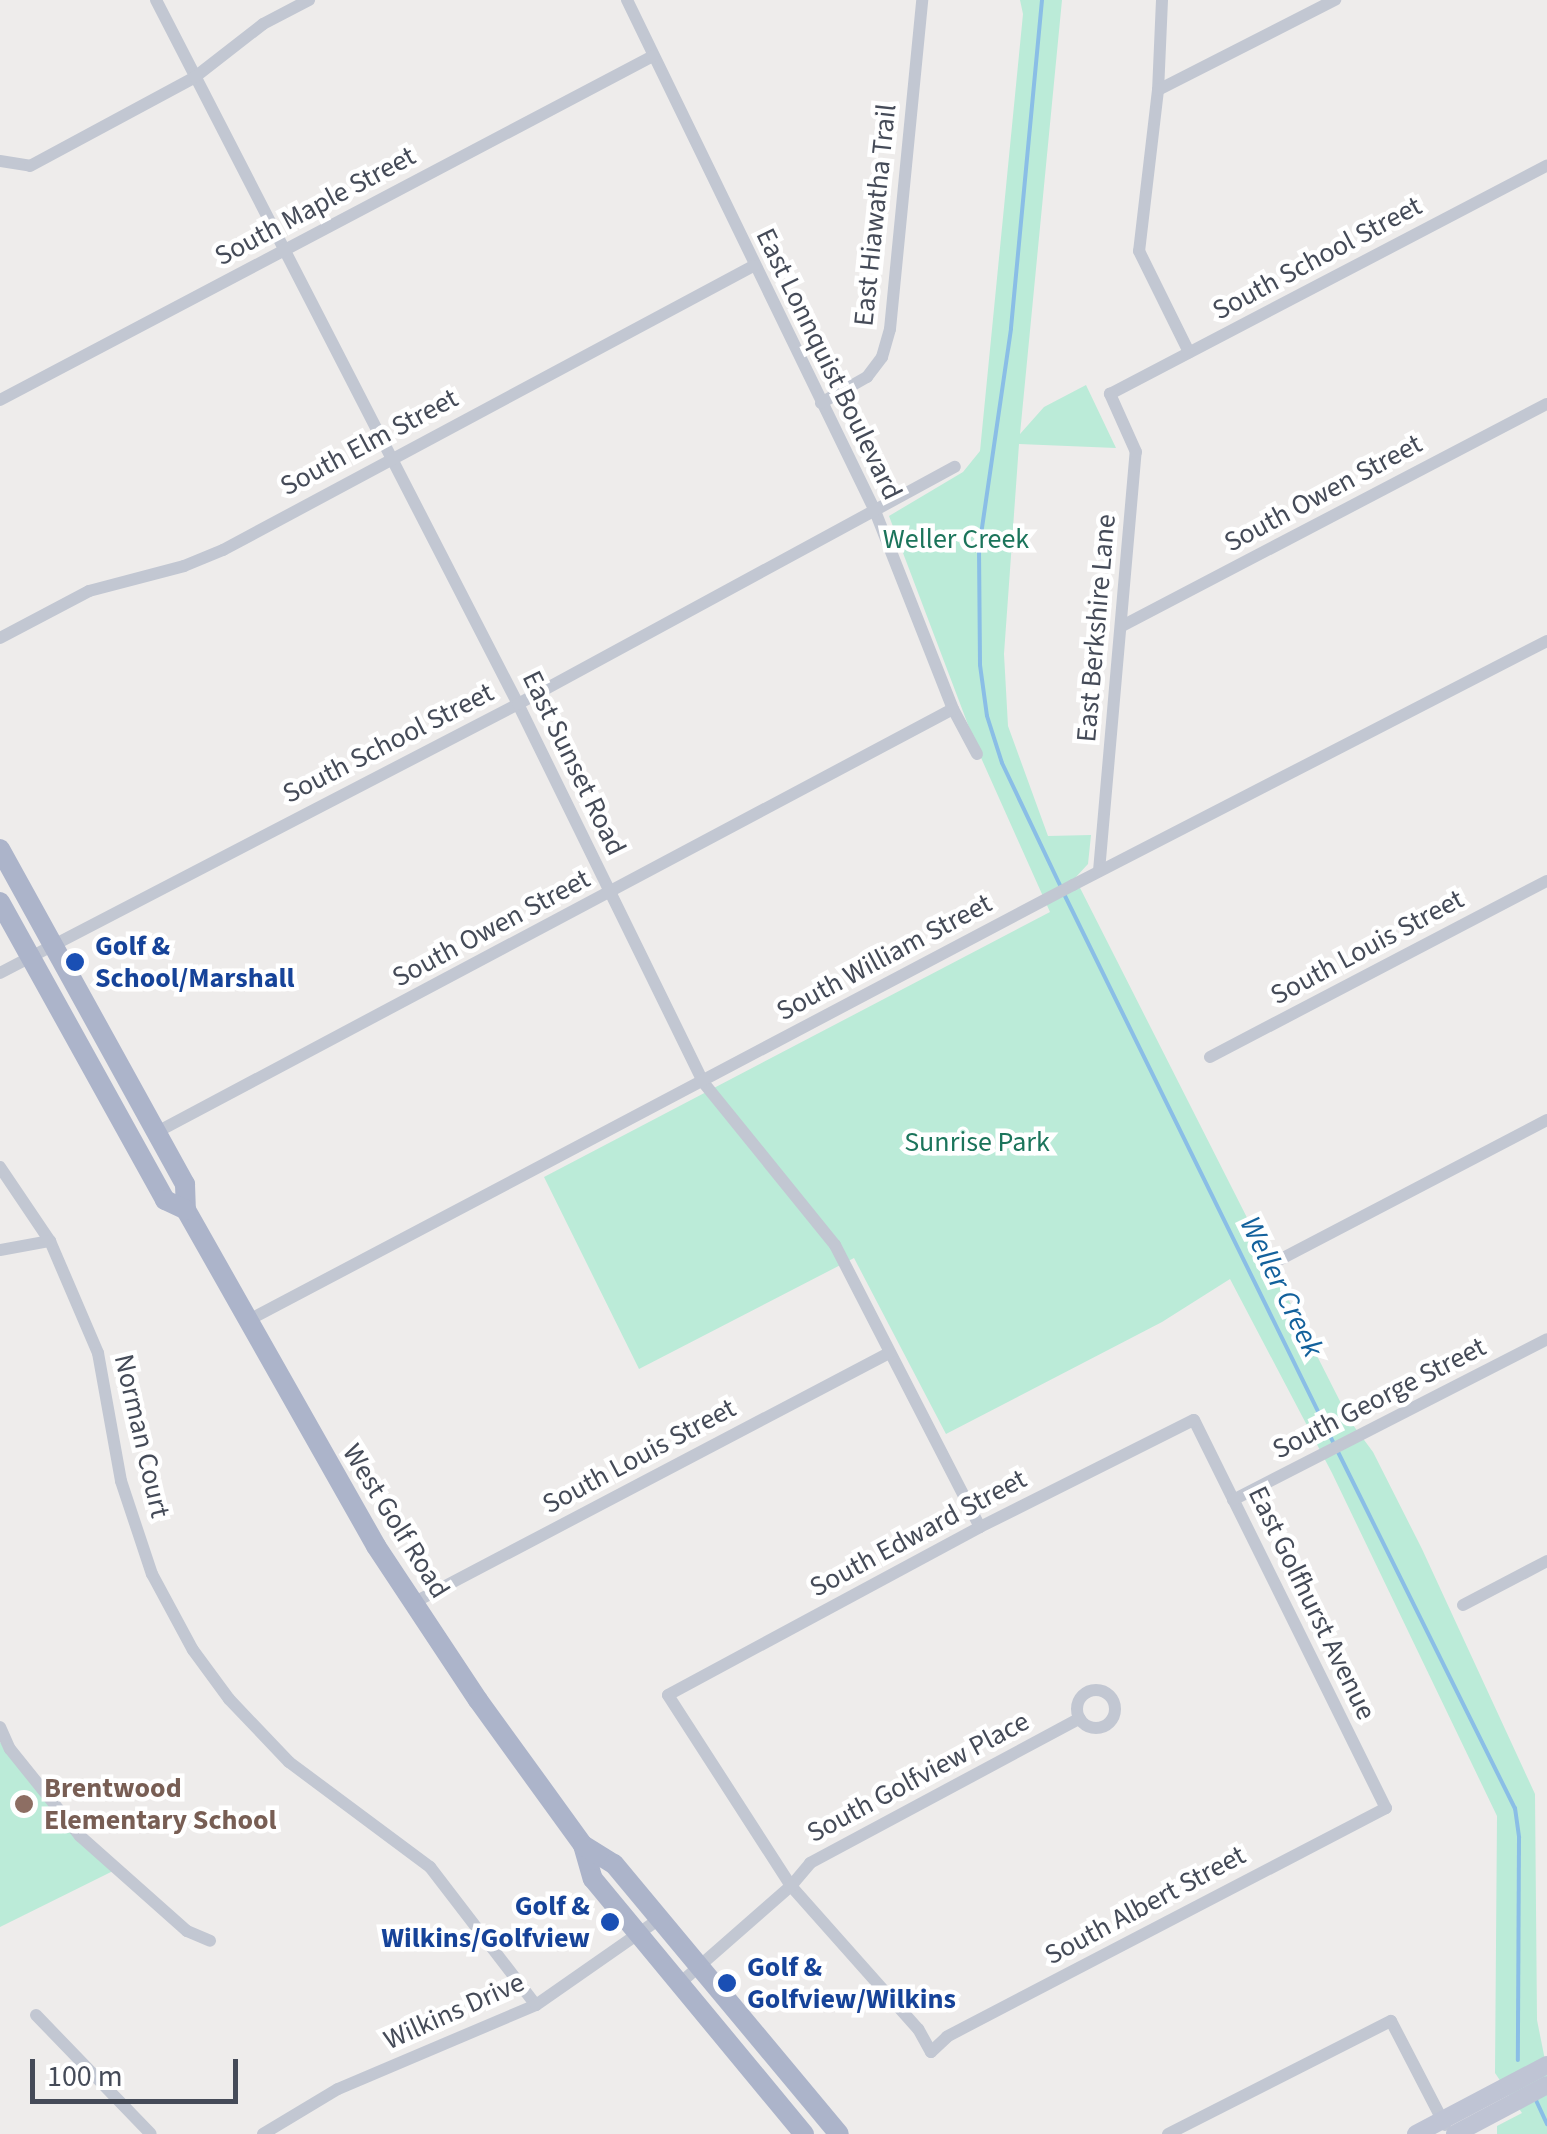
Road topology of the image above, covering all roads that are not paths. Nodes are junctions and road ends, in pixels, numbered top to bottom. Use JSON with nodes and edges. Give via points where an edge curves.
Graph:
{"nodes":[{"id":1,"x":156,"y":0,"type":"edge"},
{"id":2,"x":309,"y":0,"type":"edge"},
{"id":3,"x":627,"y":0,"type":"edge"},
{"id":4,"x":922,"y":0,"type":"edge"},
{"id":5,"x":1162,"y":0,"type":"edge"},
{"id":6,"x":1335,"y":0,"type":"edge"},
{"id":7,"x":653,"y":56,"type":"junction"},
{"id":8,"x":195,"y":77,"type":"junction"},
{"id":9,"x":1158,"y":90,"type":"junction"},
{"id":10,"x":0,"y":161,"type":"edge"},
{"id":11,"x":1547,"y":166,"type":"edge"},
{"id":12,"x":283,"y":250,"type":"junction"},
{"id":13,"x":753,"y":266,"type":"junction"},
{"id":14,"x":1189,"y":352,"type":"junction"},
{"id":15,"x":1110,"y":394,"type":"joint"},
{"id":16,"x":0,"y":400,"type":"edge"},
{"id":17,"x":821,"y":403,"type":"junction"},
{"id":18,"x":1547,"y":404,"type":"edge"},
{"id":19,"x":390,"y":460,"type":"junction"},
{"id":20,"x":956,"y":467,"type":"dead end"},
{"id":21,"x":875,"y":512,"type":"junction"},
{"id":22,"x":1122,"y":626,"type":"junction"},
{"id":23,"x":0,"y":638,"type":"edge"},
{"id":24,"x":1547,"y":641,"type":"edge"},
{"id":25,"x":518,"y":704,"type":"junction"},
{"id":26,"x":953,"y":709,"type":"junction"},
{"id":27,"x":977,"y":754,"type":"dead end"},
{"id":28,"x":0,"y":849,"type":"edge"},
{"id":29,"x":1099,"y":871,"type":"junction"},
{"id":30,"x":1547,"y":881,"type":"edge"},
{"id":31,"x":610,"y":893,"type":"junction"},
{"id":32,"x":0,"y":902,"type":"edge"},
{"id":33,"x":53,"y":944,"type":"junction"},
{"id":34,"x":30,"y":957,"type":"junction"},
{"id":35,"x":0,"y":974,"type":"edge"},
{"id":36,"x":1210,"y":1057,"type":"dead end"},
{"id":37,"x":703,"y":1082,"type":"junction"},
{"id":38,"x":1547,"y":1120,"type":"edge"},
{"id":39,"x":157,"y":1132,"type":"junction"},
{"id":40,"x":0,"y":1167,"type":"edge"},
{"id":41,"x":186,"y":1210,"type":"junction"},
{"id":42,"x":50,"y":1241,"type":"junction"},
{"id":43,"x":0,"y":1250,"type":"edge"},
{"id":44,"x":1281,"y":1259,"type":"dead end"},
{"id":45,"x":247,"y":1321,"type":"junction"},
{"id":46,"x":1547,"y":1339,"type":"edge"},
{"id":47,"x":889,"y":1354,"type":"junction"},
{"id":48,"x":1194,"y":1420,"type":"joint"},
{"id":49,"x":1233,"y":1500,"type":"junction"},
{"id":50,"x":980,"y":1526,"type":"junction"},
{"id":51,"x":1547,"y":1560,"type":"edge"},
{"id":52,"x":413,"y":1603,"type":"junction"},
{"id":53,"x":1463,"y":1605,"type":"dead end"},
{"id":54,"x":1080,"y":1718,"type":"dead end"},
{"id":55,"x":0,"y":1727,"type":"edge"},
{"id":56,"x":1386,"y":1808,"type":"joint"},
{"id":57,"x":583,"y":1845,"type":"junction"},
{"id":58,"x":791,"y":1886,"type":"junction"},
{"id":59,"x":658,"y":1920,"type":"junction"},
{"id":60,"x":638,"y":1935,"type":"junction"},
{"id":61,"x":210,"y":1941,"type":"dead end"},
{"id":62,"x":698,"y":1968,"type":"junction"},
{"id":63,"x":679,"y":1984,"type":"junction"},
{"id":64,"x":536,"y":2005,"type":"junction"},
{"id":65,"x":36,"y":2015,"type":"dead end"},
{"id":66,"x":1547,"y":2065,"type":"edge"},
{"id":67,"x":1547,"y":2085,"type":"edge"},
{"id":68,"x":1481,"y":2110,"type":"junction"},
{"id":69,"x":1449,"y":2129,"type":"edge"},
{"id":70,"x":151,"y":2134,"type":"edge"},
{"id":71,"x":263,"y":2134,"type":"edge"},
{"id":72,"x":804,"y":2134,"type":"edge"},
{"id":73,"x":838,"y":2134,"type":"edge"},
{"id":74,"x":1168,"y":2134,"type":"edge"},
{"id":75,"x":1416,"y":2134,"type":"edge"}],
"edges":[{"from":1,"to":8,"type":"street","name":"East Sunset Road"},
{"from":2,"to":8,"type":"street","via":[[264,24]]},
{"from":3,"to":7,"type":"street","name":"East Lonnquist Boulevard"},
{"from":4,"to":17,"type":"street","name":"East Hiawatha Trail","via":[[890,330],[867,377]]},
{"from":5,"to":9,"type":"street"},
{"from":6,"to":9,"type":"street"},
{"from":7,"to":12,"type":"street","name":"South Maple Street"},
{"from":7,"to":13,"type":"street","name":"East Lonnquist Boulevard"},
{"from":8,"to":10,"type":"street","via":[[30,166]]},
{"from":8,"to":12,"type":"street","name":"East Sunset Road"},
{"from":9,"to":14,"type":"street","via":[[1138,251]]},
{"from":11,"to":14,"type":"street","name":"South School Street"},
{"from":12,"to":16,"type":"street","name":"South Maple Street"},
{"from":12,"to":19,"type":"street","name":"East Sunset Road"},
{"from":13,"to":17,"type":"street","name":"East Lonnquist Boulevard"},
{"from":13,"to":19,"type":"street","name":"South Elm Street"},
{"from":14,"to":15,"type":"street","name":"South School Street"},
{"from":15,"to":22,"type":"street","name":"East Berkshire Lane","via":[[1136,452]]},
{"from":17,"to":21,"type":"street","name":"East Lonnquist Boulevard"},
{"from":18,"to":22,"type":"street","name":"South Owen Street"},
{"from":19,"to":23,"type":"street","name":"South Elm Street","via":[[222,550],[90,591]]},
{"from":19,"to":25,"type":"street","name":"East Sunset Road"},
{"from":20,"to":21,"type":"street","name":"South School Street"},
{"from":21,"to":25,"type":"street","name":"South School Street"},
{"from":21,"to":26,"type":"street","name":"East Lonnquist Boulevard"},
{"from":22,"to":29,"type":"street","name":"East Berkshire Lane"},
{"from":24,"to":29,"type":"street","name":"South William Street"},
{"from":25,"to":31,"type":"street","name":"East Sunset Road"},
{"from":25,"to":33,"type":"street","name":"South School Street"},
{"from":26,"to":27,"type":"street","name":"East Lonnquist Boulevard"},
{"from":26,"to":31,"type":"street","name":"South Owen Street"},
{"from":28,"to":33,"type":"main road","name":"West Golf Road"},
{"from":29,"to":37,"type":"street","name":"South William Street"},
{"from":30,"to":36,"type":"street","name":"South Louis Street"},
{"from":31,"to":37,"type":"street","name":"East Sunset Road"},
{"from":31,"to":39,"type":"street","name":"South Owen Street"},
{"from":32,"to":34,"type":"main road","name":"West Golf Road"},
{"from":33,"to":34,"type":"street","name":"South School Street"},
{"from":33,"to":39,"type":"main road","name":"West Golf Road"},
{"from":34,"to":35,"type":"street","name":"South School Street"},
{"from":34,"to":41,"type":"main road","name":"West Golf Road","via":[[166,1200]]},
{"from":37,"to":45,"type":"street","name":"South William Street"},
{"from":37,"to":47,"type":"street","name":"East Sunset Road","via":[[835,1244]]},
{"from":38,"to":44,"type":"street"},
{"from":39,"to":41,"type":"main road","name":"West Golf Road","via":[[185,1184]]},
{"from":40,"to":42,"type":"street","name":"Norman Court"},
{"from":41,"to":45,"type":"main road","name":"West Golf Road"},
{"from":42,"to":43,"type":"street"},
{"from":42,"to":64,"type":"street","name":"Norman Court","via":[[98,1354],[121,1481],[152,1574],[193,1650],[289,1762],[430,1867]]},
{"from":45,"to":52,"type":"main road","name":"West Golf Road"},
{"from":46,"to":49,"type":"street","name":"South George Street"},
{"from":47,"to":50,"type":"street","name":"East Sunset Road"},
{"from":47,"to":52,"type":"street","name":"South Louis Street"},
{"from":48,"to":49,"type":"street","name":"East Golfhurst Avenue"},
{"from":48,"to":50,"type":"street","name":"South Edward Street"},
{"from":49,"to":56,"type":"street","name":"East Golfhurst Avenue"},
{"from":50,"to":58,"type":"street","name":"South Edward Street","via":[[668,1695]]},
{"from":51,"to":53,"type":"street"},
{"from":52,"to":57,"type":"main road","name":"West Golf Road"},
{"from":54,"to":58,"type":"street","name":"South Golfview Place","via":[[810,1862]]},
{"from":55,"to":61,"type":"street","via":[[80,1836],[187,1932]]},
{"from":56,"to":58,"type":"street","name":"South Albert Street","via":[[947,2036],[931,2052]]},
{"from":57,"to":59,"type":"main road","name":"West Golf Road","via":[[614,1864]]},
{"from":57,"to":60,"type":"main road","name":"West Golf Road","via":[[593,1879]]},
{"from":58,"to":62,"type":"street","name":"South Golfview Place"},
{"from":59,"to":60,"type":"street","name":"Wilkins Drive"},
{"from":59,"to":62,"type":"main road","name":"West Golf Road"},
{"from":60,"to":63,"type":"main road","name":"West Golf Road"},
{"from":60,"to":64,"type":"street","name":"Wilkins Drive"},
{"from":62,"to":63,"type":"street","name":"South Golfview Place"},
{"from":62,"to":73,"type":"main road","name":"West Golf Road"},
{"from":63,"to":72,"type":"main road","name":"West Golf Road"},
{"from":64,"to":71,"type":"street","name":"Wilkins Drive","via":[[338,2089]]},
{"from":65,"to":70,"type":"street"},
{"from":66,"to":68,"type":"main road"},
{"from":67,"to":68,"type":"main road"},
{"from":68,"to":69,"type":"main road"},
{"from":69,"to":74,"type":"street","via":[[1391,2020]]},
{"from":69,"to":75,"type":"main road"}]}
